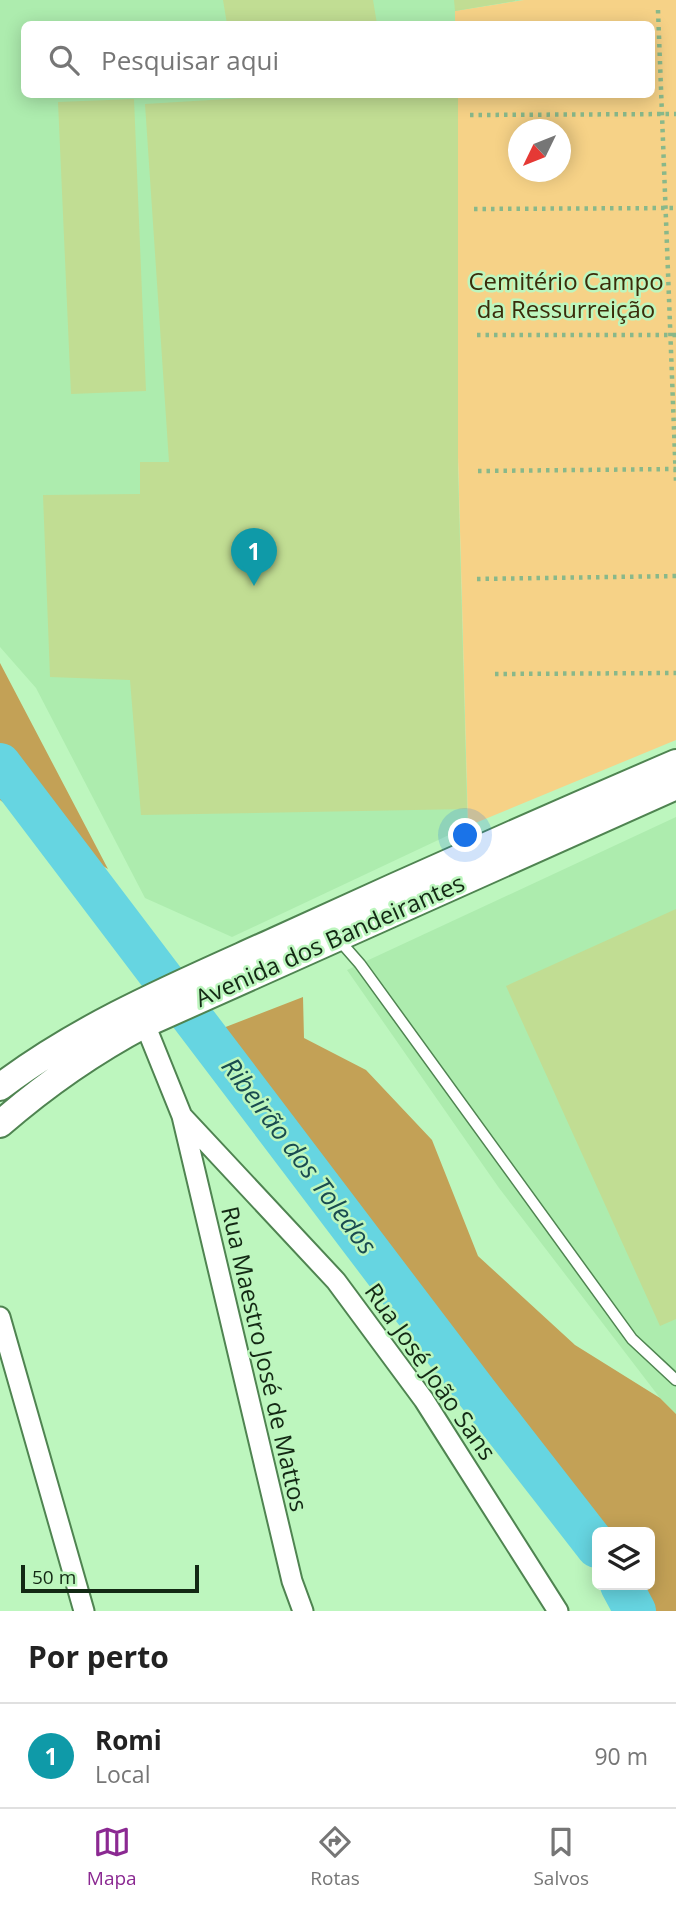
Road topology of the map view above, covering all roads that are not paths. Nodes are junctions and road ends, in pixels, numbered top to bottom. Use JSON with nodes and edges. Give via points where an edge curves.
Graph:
{"nodes":[{"id":1,"x":676,"y":763,"type":"edge"},
{"id":2,"x":676,"y":786,"type":"edge"},
{"id":3,"x":336,"y":937,"type":"junction"},
{"id":4,"x":210,"y":982,"type":"junction"},
{"id":5,"x":141,"y":1014,"type":"junction"},
{"id":6,"x":0,"y":1087,"type":"edge"},
{"id":7,"x":182,"y":1116,"type":"junction"},
{"id":8,"x":0,"y":1124,"type":"edge"},
{"id":9,"x":0,"y":1317,"type":"edge"},
{"id":10,"x":676,"y":1380,"type":"edge"},
{"id":11,"x":84,"y":1611,"type":"edge"},
{"id":12,"x":303,"y":1611,"type":"edge"},
{"id":13,"x":558,"y":1611,"type":"edge"}],
"edges":[{"from":1,"to":4,"type":"main road","name":"Avenida dos Bandeirantes","via":[[484,845]]},
{"from":2,"to":3,"type":"main road","name":"Avenida dos Bandeirantes"},
{"from":3,"to":4,"type":"main road","name":"Avenida dos Bandeirantes"},
{"from":3,"to":10,"type":"lane","via":[[632,1339]]},
{"from":4,"to":5,"type":"main road","name":"Avenida dos Bandeirantes"},
{"from":5,"to":6,"type":"main road","name":"Avenida dos Bandeirantes","via":[[52,1050]]},
{"from":5,"to":7,"type":"street"},
{"from":5,"to":8,"type":"main road","name":"Avenida dos Bandeirantes"},
{"from":7,"to":12,"type":"street","name":"Rua Maestro José de Mattos","via":[[292,1581]]},
{"from":7,"to":13,"type":"street","name":"Rua José João Sans","via":[[337,1281],[424,1400]]},
{"from":9,"to":11,"type":"street"}]}
